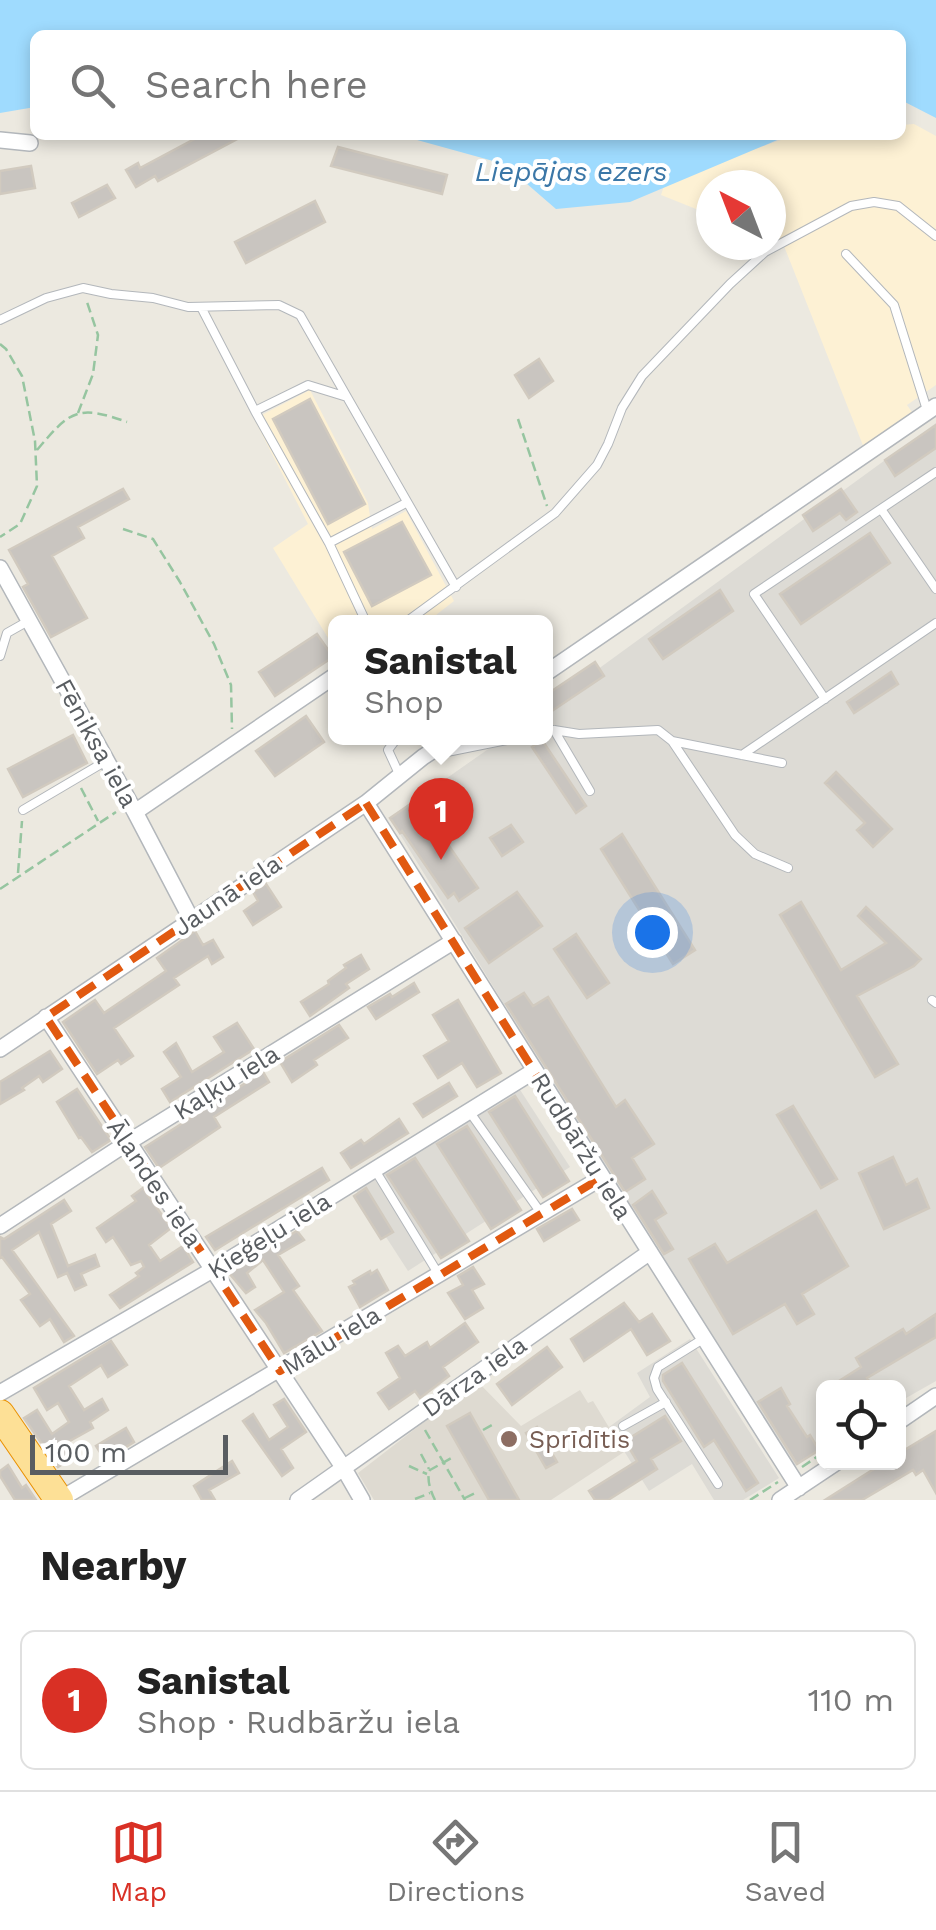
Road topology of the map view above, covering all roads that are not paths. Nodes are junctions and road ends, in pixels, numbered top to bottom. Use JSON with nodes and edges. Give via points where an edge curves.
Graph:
{"nodes":[{"id":1,"x":0,"y":140,"type":"edge"},
{"id":2,"x":30,"y":143,"type":"dead end"},
{"id":3,"x":936,"y":236,"type":"edge"},
{"id":4,"x":846,"y":254,"type":"dead end"},
{"id":5,"x":201,"y":307,"type":"junction"},
{"id":6,"x":0,"y":320,"type":"edge"},
{"id":7,"x":346,"y":397,"type":"junction"},
{"id":8,"x":932,"y":409,"type":"edge"},
{"id":9,"x":255,"y":411,"type":"junction"},
{"id":10,"x":936,"y":472,"type":"edge"},
{"id":11,"x":406,"y":503,"type":"junction"},
{"id":12,"x":881,"y":508,"type":"junction"},
{"id":13,"x":330,"y":543,"type":"junction"},
{"id":14,"x":0,"y":568,"type":"edge"},
{"id":15,"x":456,"y":587,"type":"junction"},
{"id":16,"x":936,"y":589,"type":"edge"},
{"id":17,"x":363,"y":615,"type":"edge"},
{"id":18,"x":416,"y":615,"type":"edge"},
{"id":19,"x":30,"y":620,"type":"junction"},
{"id":20,"x":936,"y":623,"type":"edge"},
{"id":21,"x":0,"y":656,"type":"edge"},
{"id":22,"x":553,"y":668,"type":"edge"},
{"id":23,"x":328,"y":680,"type":"edge"},
{"id":24,"x":825,"y":699,"type":"junction"},
{"id":25,"x":553,"y":731,"type":"edge"},
{"id":26,"x":553,"y":736,"type":"edge"},
{"id":27,"x":672,"y":741,"type":"junction"},
{"id":28,"x":392,"y":745,"type":"edge"},
{"id":29,"x":441,"y":745,"type":"edge"},
{"id":30,"x":482,"y":745,"type":"edge"},
{"id":31,"x":742,"y":756,"type":"junction"},
{"id":32,"x":423,"y":757,"type":"junction"},
{"id":33,"x":106,"y":761,"type":"junction"},
{"id":34,"x":782,"y":764,"type":"dead end"},
{"id":35,"x":400,"y":776,"type":"junction"},
{"id":36,"x":590,"y":791,"type":"dead end"},
{"id":37,"x":366,"y":803,"type":"junction"},
{"id":38,"x":132,"y":807,"type":"junction"},
{"id":39,"x":23,"y":810,"type":"road end"},
{"id":40,"x":788,"y":868,"type":"dead end"},
{"id":41,"x":192,"y":919,"type":"junction"},
{"id":42,"x":454,"y":941,"type":"junction"},
{"id":43,"x":46,"y":1018,"type":"junction"},
{"id":44,"x":0,"y":1048,"type":"edge"},
{"id":45,"x":534,"y":1071,"type":"junction"},
{"id":46,"x":469,"y":1111,"type":"junction"},
{"id":47,"x":127,"y":1143,"type":"junction"},
{"id":48,"x":375,"y":1170,"type":"junction"},
{"id":49,"x":601,"y":1178,"type":"junction"},
{"id":50,"x":541,"y":1213,"type":"junction"},
{"id":51,"x":0,"y":1226,"type":"edge"},
{"id":52,"x":650,"y":1252,"type":"junction"},
{"id":53,"x":214,"y":1269,"type":"junction"},
{"id":54,"x":439,"y":1275,"type":"junction"},
{"id":55,"x":703,"y":1340,"type":"junction"},
{"id":56,"x":280,"y":1370,"type":"junction"},
{"id":57,"x":0,"y":1393,"type":"edge"},
{"id":58,"x":936,"y":1398,"type":"edge"},
{"id":59,"x":666,"y":1402,"type":"junction"},
{"id":60,"x":0,"y":1414,"type":"edge"},
{"id":61,"x":906,"y":1417,"type":"edge"},
{"id":62,"x":623,"y":1426,"type":"dead end"},
{"id":63,"x":344,"y":1467,"type":"junction"},
{"id":64,"x":825,"y":1470,"type":"edge"},
{"id":65,"x":718,"y":1484,"type":"dead end"},
{"id":66,"x":798,"y":1488,"type":"junction"},
{"id":67,"x":59,"y":1500,"type":"edge"},
{"id":68,"x":298,"y":1500,"type":"edge"},
{"id":69,"x":362,"y":1500,"type":"edge"},
{"id":70,"x":780,"y":1500,"type":"edge"}],
"edges":[{"from":1,"to":2,"type":"street"},
{"from":3,"to":15,"type":"lane","via":[[898,206],[874,202],[851,206],[765,252],[642,376],[596,465],[551,516]]},
{"from":4,"to":8,"type":"lane","via":[[894,305]]},
{"from":5,"to":6,"type":"lane","via":[[83,288]]},
{"from":5,"to":7,"type":"lane","via":[[279,305],[300,315]]},
{"from":5,"to":9,"type":"lane"},
{"from":7,"to":9,"type":"lane","via":[[308,385]]},
{"from":7,"to":11,"type":"lane"},
{"from":8,"to":22,"type":"street"},
{"from":9,"to":13,"type":"lane"},
{"from":10,"to":12,"type":"lane"},
{"from":11,"to":13,"type":"lane"},
{"from":11,"to":15,"type":"lane"},
{"from":12,"to":16,"type":"lane"},
{"from":12,"to":24,"type":"lane","via":[[754,594]]},
{"from":13,"to":17,"type":"lane"},
{"from":14,"to":19,"type":"street","name":"Fēniksa iela"},
{"from":15,"to":18,"type":"lane"},
{"from":19,"to":21,"type":"lane","via":[[7,633]]},
{"from":19,"to":33,"type":"street","name":"Fēniksa iela"},
{"from":20,"to":24,"type":"lane"},
{"from":23,"to":38,"type":"street"},
{"from":24,"to":31,"type":"lane"},
{"from":25,"to":27,"type":"lane","via":[[658,730]]},
{"from":26,"to":36,"type":"lane"},
{"from":27,"to":31,"type":"lane"},
{"from":27,"to":40,"type":"lane","via":[[735,836]]},
{"from":28,"to":35,"type":"lane"},
{"from":29,"to":32,"type":"street","name":"Jaunā iela"},
{"from":30,"to":32,"type":"lane"},
{"from":31,"to":34,"type":"lane"},
{"from":32,"to":35,"type":"street","name":"Jaunā iela"},
{"from":33,"to":38,"type":"street","name":"Fēniksa iela"},
{"from":33,"to":39,"type":"lane"},
{"from":35,"to":37,"type":"street","name":"Jaunā iela"},
{"from":37,"to":41,"type":"street","name":"Jaunā iela"},
{"from":37,"to":42,"type":"street","name":"Rudbāržu iela"},
{"from":38,"to":41,"type":"street","name":"Fēniksa iela"},
{"from":41,"to":43,"type":"street","name":"Jaunā iela"},
{"from":42,"to":45,"type":"street","name":"Rudbāržu iela"},
{"from":42,"to":47,"type":"street","name":"Kaļķu iela"},
{"from":43,"to":44,"type":"street","name":"Jaunā iela"},
{"from":43,"to":47,"type":"street","name":"Ālandes iela"},
{"from":45,"to":46,"type":"street","name":"Ķieģeļu iela"},
{"from":45,"to":49,"type":"street","name":"Rudbāržu iela"},
{"from":46,"to":48,"type":"street","name":"Ķieģeļu iela"},
{"from":46,"to":50,"type":"lane"},
{"from":47,"to":51,"type":"street","name":"Kaļķu iela"},
{"from":47,"to":53,"type":"street","name":"Ālandes iela"},
{"from":48,"to":53,"type":"street","name":"Ķieģeļu iela"},
{"from":48,"to":54,"type":"lane"},
{"from":49,"to":50,"type":"street","name":"Mālu iela"},
{"from":49,"to":52,"type":"street","name":"Rudbāržu iela"},
{"from":50,"to":54,"type":"street","name":"Mālu iela"},
{"from":52,"to":55,"type":"street","name":"Rudbāržu iela"},
{"from":52,"to":63,"type":"street","name":"Dārza iela"},
{"from":53,"to":56,"type":"street","name":"Ālandes iela"},
{"from":53,"to":57,"type":"street","name":"Ķieģeļu iela"},
{"from":54,"to":56,"type":"street","name":"Mālu iela"},
{"from":55,"to":59,"type":"lane","via":[[658,1367],[654,1378]]},
{"from":55,"to":66,"type":"street","name":"Rudbāržu iela"},
{"from":56,"to":63,"type":"street","name":"Ālandes iela"},
{"from":56,"to":67,"type":"street","name":"Mālu iela"},
{"from":58,"to":61,"type":"street"},
{"from":59,"to":62,"type":"lane"},
{"from":59,"to":65,"type":"lane"},
{"from":60,"to":67,"type":"highway"},
{"from":63,"to":68,"type":"street","name":"Dārza iela"},
{"from":63,"to":69,"type":"street","name":"Ālandes iela"},
{"from":64,"to":66,"type":"street"},
{"from":66,"to":70,"type":"street"}]}
